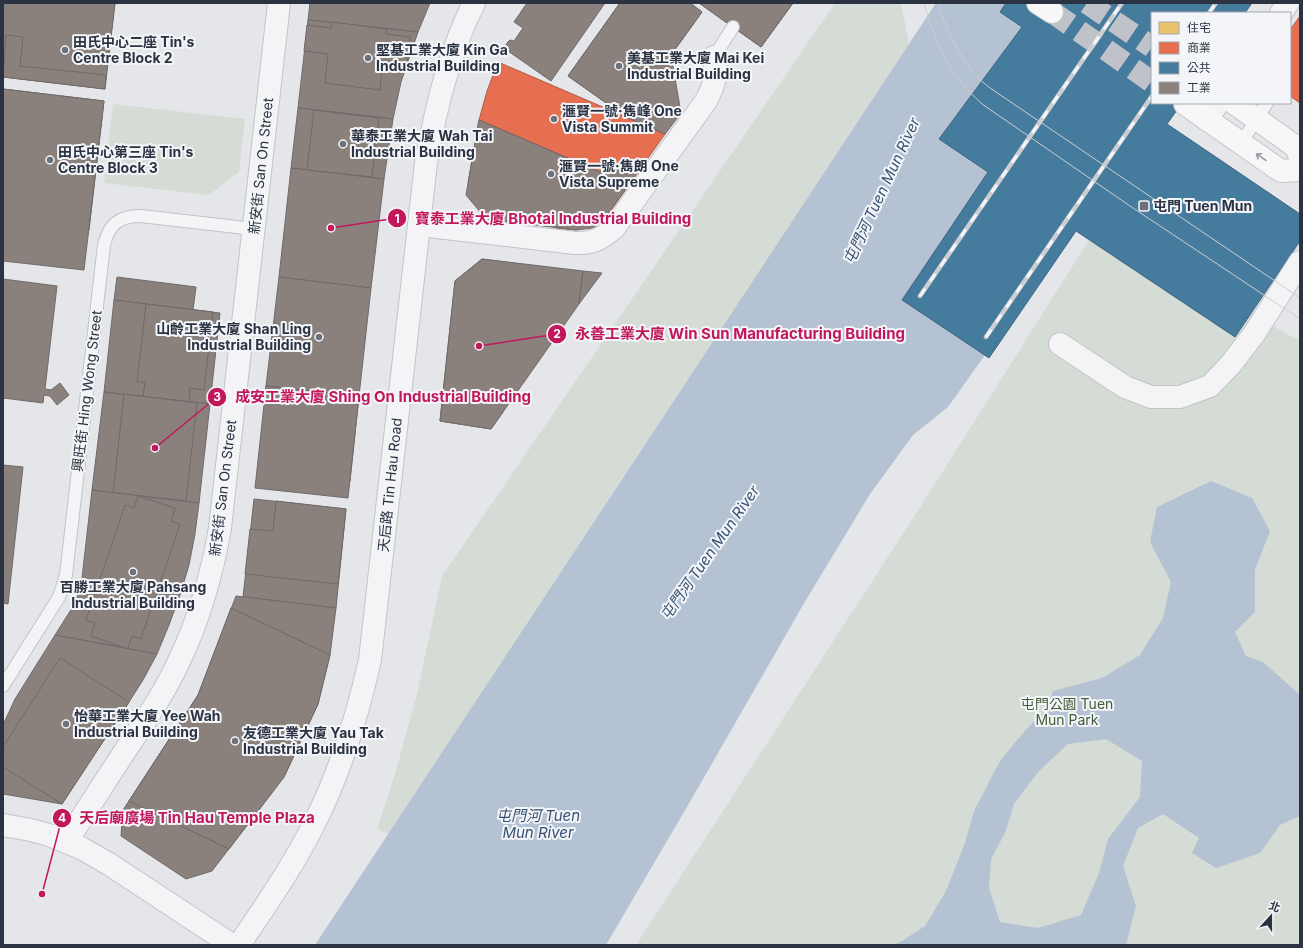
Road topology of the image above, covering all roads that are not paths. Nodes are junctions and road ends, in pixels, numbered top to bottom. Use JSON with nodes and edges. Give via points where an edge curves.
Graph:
{"nodes":[{"id":1,"x":279,"y":3,"type":"edge"},
{"id":2,"x":474,"y":3,"type":"edge"},
{"id":3,"x":1288,"y":3,"type":"edge"},
{"id":4,"x":1282,"y":12,"type":"edge"},
{"id":5,"x":733,"y":27,"type":"dead end"},
{"id":6,"x":714,"y":57,"type":"joint"},
{"id":7,"x":1185,"y":104,"type":"dead end"},
{"id":8,"x":1238,"y":104,"type":"edge"},
{"id":9,"x":1212,"y":111,"type":"edge"},
{"id":10,"x":1262,"y":111,"type":"edge"},
{"id":11,"x":1241,"y":143,"type":"junction"},
{"id":12,"x":1300,"y":157,"type":"edge"},
{"id":13,"x":1300,"y":170,"type":"edge"},
{"id":14,"x":419,"y":225,"type":"junction"},
{"id":15,"x":254,"y":229,"type":"junction"},
{"id":16,"x":1300,"y":262,"type":"edge"},
{"id":17,"x":1060,"y":344,"type":"dead end"},
{"id":18,"x":3,"y":686,"type":"edge"},
{"id":19,"x":3,"y":825,"type":"edge"},
{"id":20,"x":66,"y":841,"type":"junction"},
{"id":21,"x":232,"y":945,"type":"edge"},
{"id":22,"x":240,"y":945,"type":"edge"}],
"edges":[{"from":1,"to":15,"type":"street","name":"新安街 San On Street"},
{"from":2,"to":14,"type":"street","name":"天后路 Tin Hau Road","via":[[455,47],[435,115],[426,162]]},
{"from":3,"to":4,"type":"street"},
{"from":5,"to":6,"type":"lane"},
{"from":6,"to":14,"type":"street","via":[[716,72],[713,87],[706,100],[606,236],[586,244]]},
{"from":7,"to":9,"type":"main road"},
{"from":8,"to":10,"type":"main road"},
{"from":9,"to":11,"type":"main road"},
{"from":10,"to":11,"type":"lane"},
{"from":10,"to":12,"type":"main road","via":[[1296,147]]},
{"from":13,"to":11,"type":"main road","one_way":true,"via":[[1281,171]]},
{"from":14,"to":22,"type":"street","name":"天后路 Tin Hau Road","via":[[370,660],[360,703],[334,780],[313,826],[292,865]]},
{"from":15,"to":18,"type":"lane","name":"興旺街 Hing Wong Street","via":[[130,216],[112,226],[106,235],[66,575],[58,597]]},
{"from":15,"to":20,"type":"street","name":"新安街 San On Street","via":[[220,528],[205,594],[195,625],[163,691]]},
{"from":16,"to":17,"type":"street","via":[[1254,334],[1231,364],[1210,386],[1180,397],[1151,396],[1125,387]]},
{"from":19,"to":20,"type":"street","via":[[31,830]]},
{"from":20,"to":21,"type":"street","via":[[109,864]]}]}
